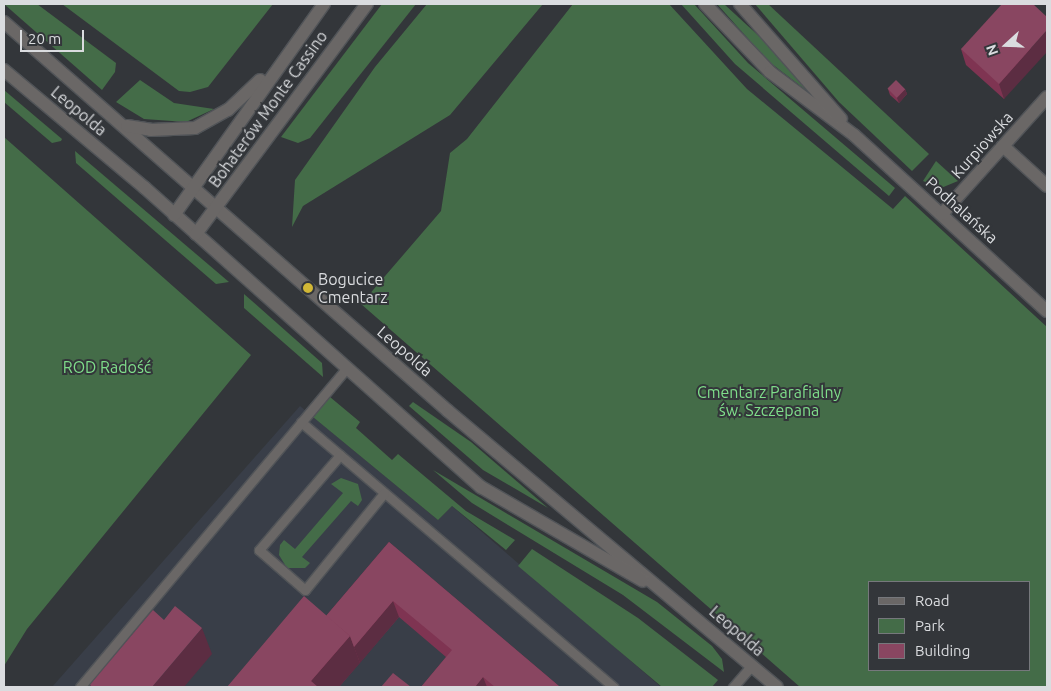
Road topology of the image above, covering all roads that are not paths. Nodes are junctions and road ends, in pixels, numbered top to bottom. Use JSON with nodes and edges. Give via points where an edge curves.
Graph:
{"nodes":[{"id":1,"x":324,"y":4,"type":"edge"},
{"id":2,"x":367,"y":4,"type":"edge"},
{"id":3,"x":705,"y":4,"type":"edge"},
{"id":4,"x":740,"y":4,"type":"edge"},
{"id":5,"x":4,"y":22,"type":"edge"},
{"id":6,"x":284,"y":56,"type":"junction"},
{"id":7,"x":4,"y":70,"type":"edge"},
{"id":8,"x":1047,"y":97,"type":"edge"},
{"id":9,"x":125,"y":125,"type":"junction"},
{"id":10,"x":854,"y":135,"type":"junction"},
{"id":11,"x":1003,"y":146,"type":"junction"},
{"id":12,"x":196,"y":186,"type":"junction"},
{"id":13,"x":1047,"y":186,"type":"edge"},
{"id":14,"x":218,"y":206,"type":"junction"},
{"id":15,"x":942,"y":214,"type":"junction"},
{"id":16,"x":174,"y":215,"type":"junction"},
{"id":17,"x":196,"y":234,"type":"junction"},
{"id":18,"x":1047,"y":311,"type":"edge"},
{"id":19,"x":346,"y":369,"type":"junction"},
{"id":20,"x":301,"y":422,"type":"junction"},
{"id":21,"x":340,"y":455,"type":"junction"},
{"id":22,"x":384,"y":493,"type":"junction"},
{"id":23,"x":676,"y":600,"type":"junction"},
{"id":24,"x":752,"y":665,"type":"junction"},
{"id":25,"x":80,"y":687,"type":"edge"},
{"id":26,"x":614,"y":687,"type":"edge"},
{"id":27,"x":733,"y":687,"type":"edge"},
{"id":28,"x":777,"y":687,"type":"edge"}],
"edges":[{"from":1,"to":6,"type":"street","name":"Bohaterów Monte Cassino"},
{"from":2,"to":14,"type":"street","name":"Bohaterów Monte Cassino"},
{"from":3,"to":10,"type":"street","name":"Podhalańska","via":[[770,72]]},
{"from":4,"to":10,"type":"street","name":"Podhalańska"},
{"from":5,"to":9,"type":"street","name":"Leopolda"},
{"from":6,"to":9,"type":"street","via":[[212,122],[178,130]]},
{"from":6,"to":12,"type":"street","name":"Bohaterów Monte Cassino"},
{"from":7,"to":16,"type":"street","name":"Leopolda"},
{"from":8,"to":11,"type":"street","name":"Kurpiowska"},
{"from":9,"to":12,"type":"street","name":"Leopolda"},
{"from":10,"to":15,"type":"street","name":"Podhalańska"},
{"from":11,"to":13,"type":"street"},
{"from":11,"to":15,"type":"street","name":"Kurpiowska"},
{"from":12,"to":14,"type":"street","name":"Leopolda"},
{"from":12,"to":16,"type":"street","name":"Bohaterów Monte Cassino"},
{"from":14,"to":17,"type":"street","name":"Bohaterów Monte Cassino"},
{"from":14,"to":23,"type":"street","name":"Leopolda","via":[[448,410]]},
{"from":15,"to":18,"type":"street","name":"Podhalańska"},
{"from":16,"to":17,"type":"street","name":"Leopolda"},
{"from":17,"to":19,"type":"street","name":"Leopolda"},
{"from":19,"to":20,"type":"lane"},
{"from":19,"to":23,"type":"street","name":"Leopolda","via":[[481,487]]},
{"from":20,"to":21,"type":"lane"},
{"from":20,"to":25,"type":"lane"},
{"from":21,"to":22,"type":"lane"},
{"from":21,"to":22,"type":"lane","via":[[260,550],[305,590]]},
{"from":22,"to":26,"type":"lane"},
{"from":23,"to":24,"type":"street","name":"Leopolda"},
{"from":24,"to":27,"type":"lane"},
{"from":24,"to":28,"type":"street","name":"Leopolda"}]}
